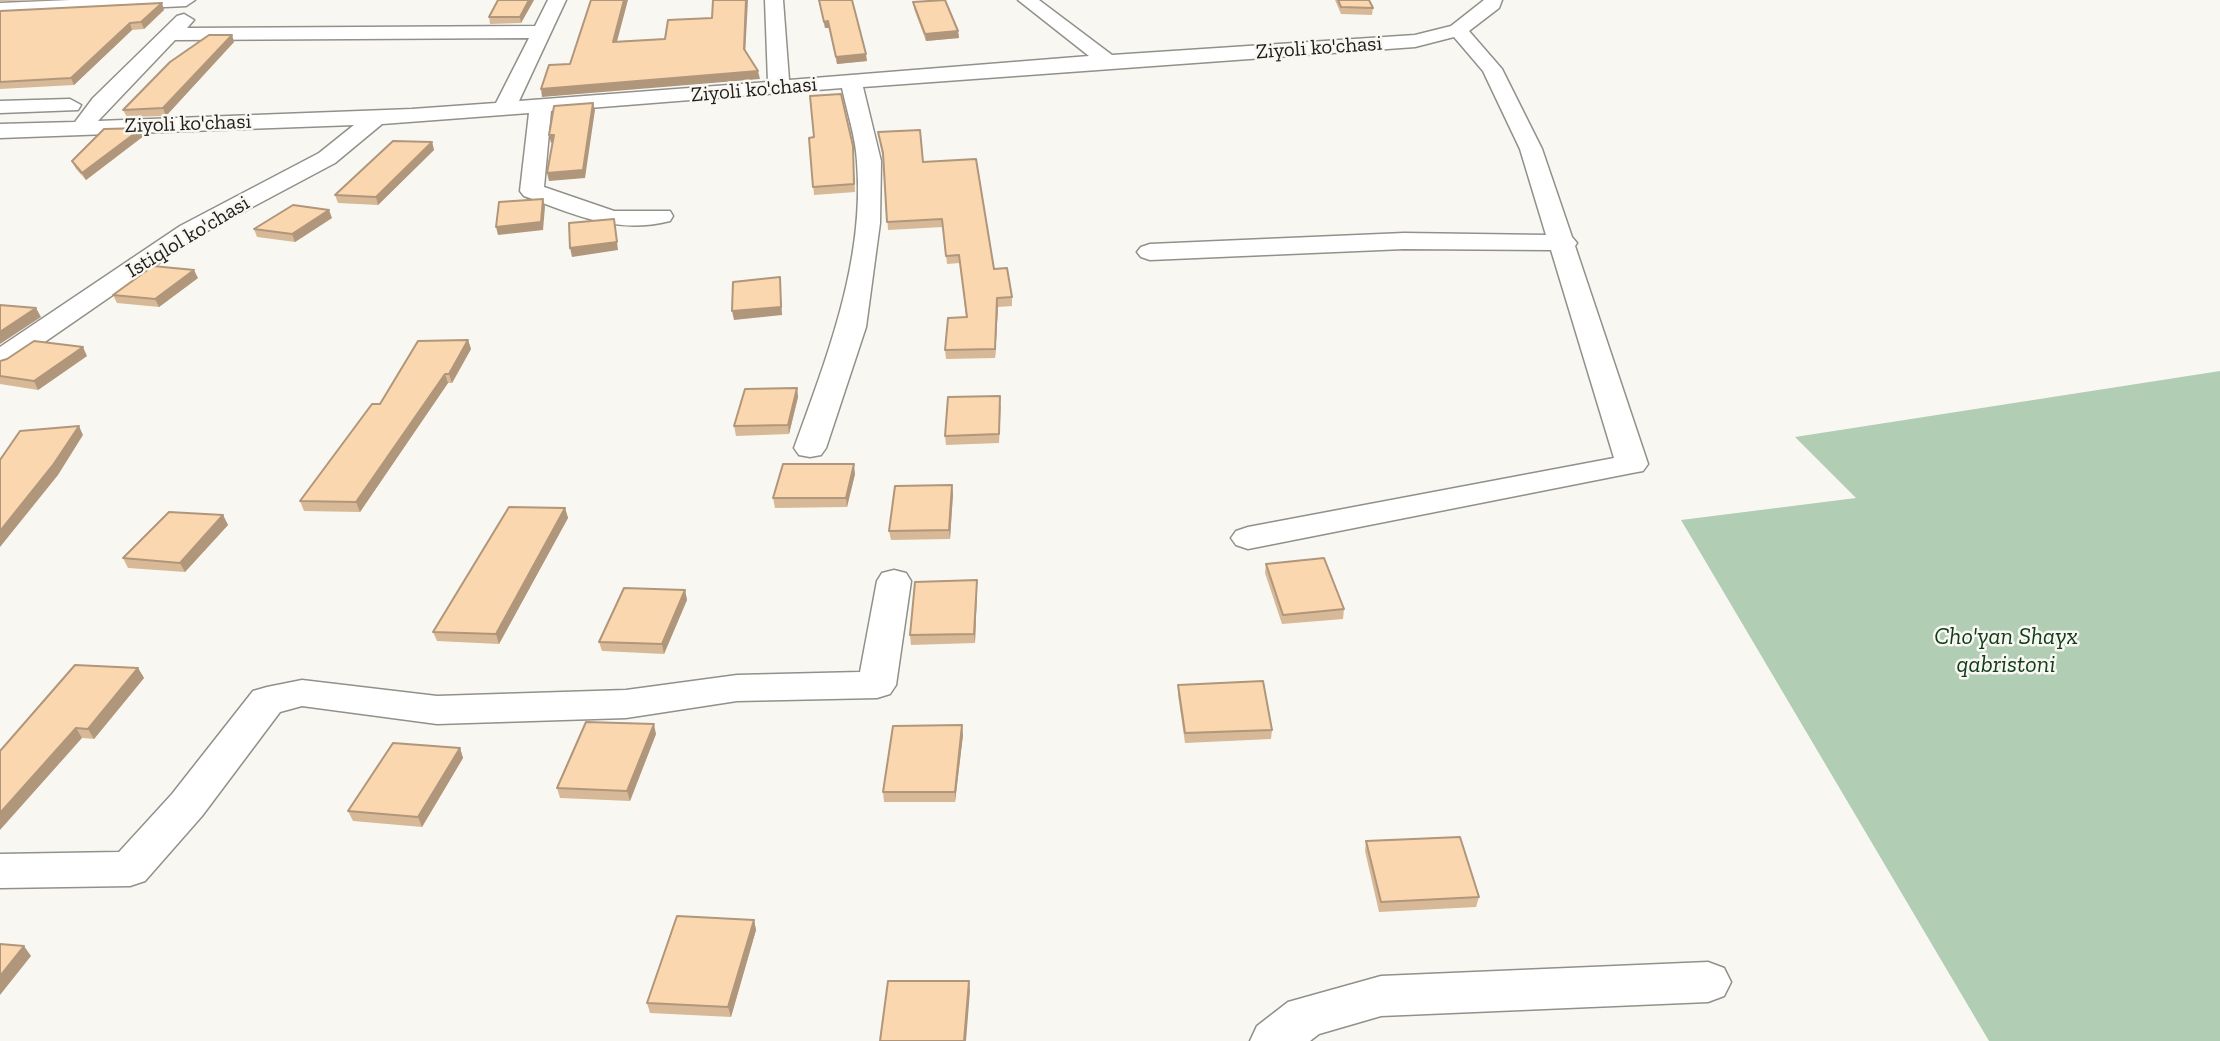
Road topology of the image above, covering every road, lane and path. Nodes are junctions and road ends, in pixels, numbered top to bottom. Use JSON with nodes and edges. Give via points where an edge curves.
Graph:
{"nodes":[{"id":1,"x":186,"y":0,"type":"edge"},
{"id":2,"x":204,"y":0,"type":"edge"},
{"id":3,"x":557,"y":0,"type":"edge"},
{"id":4,"x":774,"y":0,"type":"edge"},
{"id":5,"x":1027,"y":0,"type":"edge"},
{"id":6,"x":1493,"y":0,"type":"edge"},
{"id":7,"x":0,"y":9,"type":"edge"},
{"id":8,"x":1458,"y":30,"type":"junction"},
{"id":9,"x":542,"y":32,"type":"junction"},
{"id":10,"x":170,"y":34,"type":"junction"},
{"id":11,"x":1108,"y":61,"type":"junction"},
{"id":12,"x":851,"y":82,"type":"junction"},
{"id":13,"x":779,"y":88,"type":"junction"},
{"id":14,"x":101,"y":103,"type":"junction"},
{"id":15,"x":0,"y":107,"type":"edge"},
{"id":16,"x":541,"y":107,"type":"junction"},
{"id":17,"x":504,"y":109,"type":"junction"},
{"id":18,"x":377,"y":117,"type":"junction"},
{"id":19,"x":82,"y":127,"type":"junction"},
{"id":20,"x":0,"y":131,"type":"edge"},
{"id":21,"x":661,"y":216,"type":"dead end"},
{"id":22,"x":1564,"y":243,"type":"junction"},
{"id":23,"x":1150,"y":253,"type":"dead end"},
{"id":24,"x":0,"y":360,"type":"edge"},
{"id":25,"x":810,"y":448,"type":"dead end"},
{"id":26,"x":1248,"y":538,"type":"dead end"},
{"id":27,"x":894,"y":581,"type":"dead end"},
{"id":28,"x":0,"y":871,"type":"edge"},
{"id":29,"x":1708,"y":982,"type":"dead end"},
{"id":30,"x":1274,"y":1041,"type":"edge"}],
"edges":[{"from":1,"to":7,"type":"street"},
{"from":2,"to":10,"type":"street"},
{"from":3,"to":9,"type":"street"},
{"from":4,"to":13,"type":"street"},
{"from":5,"to":11,"type":"street"},
{"from":6,"to":8,"type":"street","name":"Ziyoli ko'chasi"},
{"from":8,"to":11,"type":"street","name":"Ziyoli ko'chasi","via":[[1415,41]]},
{"from":8,"to":22,"type":"street","via":[[1492,69],[1509,103],[1531,149]]},
{"from":9,"to":10,"type":"street"},
{"from":9,"to":17,"type":"street"},
{"from":10,"to":14,"type":"street"},
{"from":11,"to":12,"type":"street","name":"Ziyoli ko'chasi"},
{"from":12,"to":13,"type":"street","name":"Ziyoli ko'chasi"},
{"from":12,"to":25,"type":"street","via":[[869,161],[868,223],[852,327]]},
{"from":13,"to":16,"type":"street","name":"Ziyoli ko'chasi"},
{"from":14,"to":15,"type":"street"},
{"from":14,"to":19,"type":"street"},
{"from":16,"to":17,"type":"street","name":"Ziyoli ko'chasi"},
{"from":16,"to":21,"type":"street","via":[[532,191],[611,219]]},
{"from":17,"to":18,"type":"street","name":"Ziyoli ko'chasi"},
{"from":18,"to":19,"type":"street","name":"Ziyoli ko'chasi"},
{"from":18,"to":24,"type":"street","name":"Istiqlol ko'chasi","via":[[327,158],[189,231]]},
{"from":19,"to":20,"type":"street","name":"Ziyoli ko'chasi"},
{"from":22,"to":23,"type":"street","via":[[1404,241]]},
{"from":22,"to":26,"type":"street","via":[[1632,464]]},
{"from":27,"to":28,"type":"street","via":[[877,685],[737,688],[626,704],[437,710],[302,693],[267,701],[187,805],[130,869]]},
{"from":29,"to":30,"type":"street","via":[[1381,996],[1305,1017]]}]}
